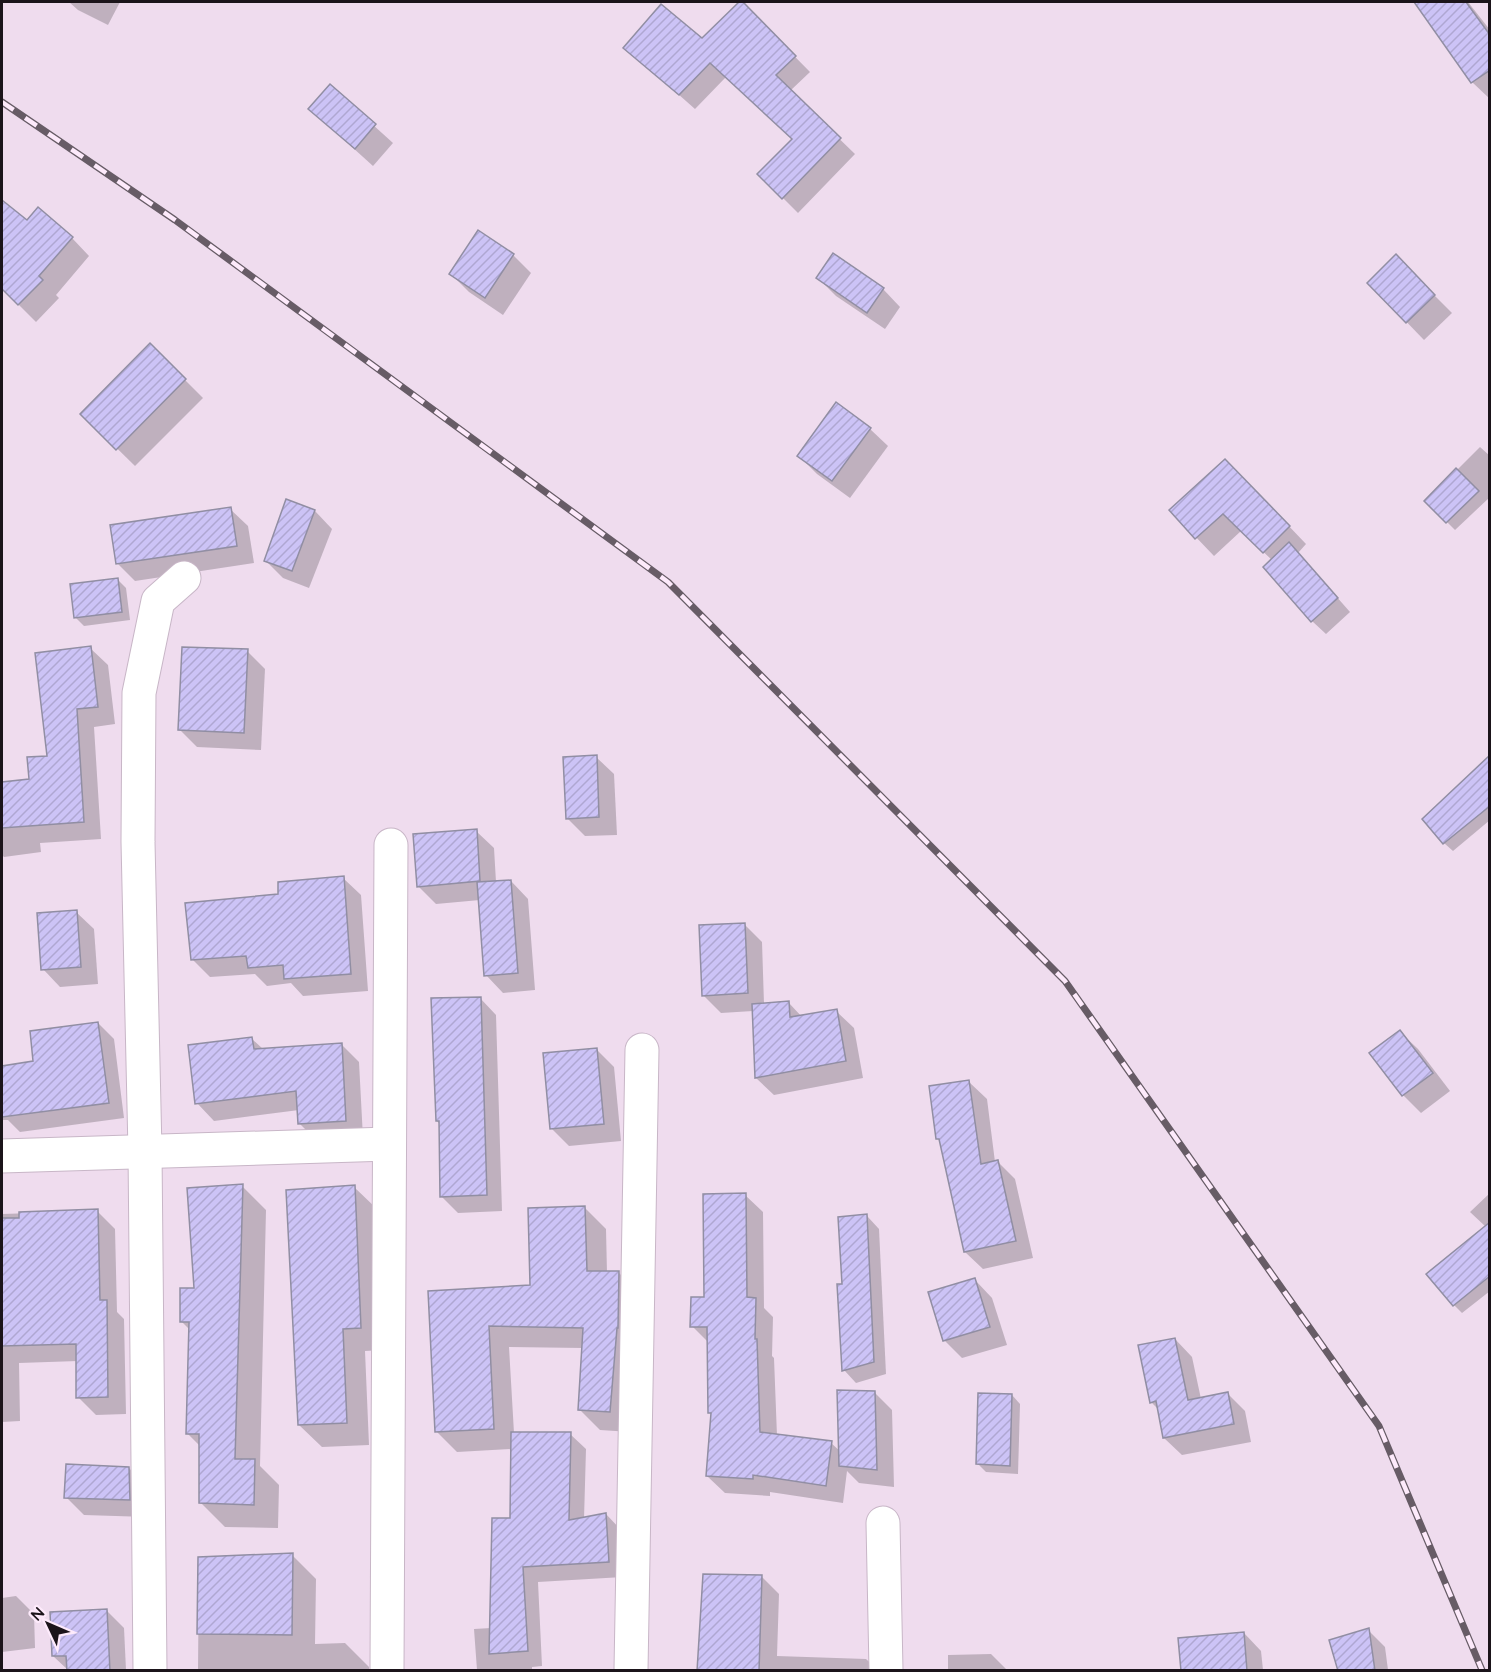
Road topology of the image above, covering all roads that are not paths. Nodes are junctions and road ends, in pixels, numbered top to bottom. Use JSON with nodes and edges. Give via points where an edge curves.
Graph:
{"nodes":[{"id":1,"x":184,"y":578,"type":"dead end"},
{"id":2,"x":392,"y":845,"type":"dead end"},
{"id":3,"x":642,"y":1050,"type":"dead end"},
{"id":4,"x":389,"y":1143,"type":"junction"},
{"id":5,"x":145,"y":1151,"type":"junction"},
{"id":6,"x":2,"y":1156,"type":"edge"},
{"id":7,"x":883,"y":1523,"type":"dead end"},
{"id":8,"x":150,"y":1671,"type":"edge"},
{"id":9,"x":387,"y":1671,"type":"edge"},
{"id":10,"x":631,"y":1671,"type":"edge"},
{"id":11,"x":886,"y":1671,"type":"edge"}],
"edges":[{"from":1,"to":5,"type":"street","via":[[158,601],[139,693]]},
{"from":2,"to":4,"type":"street"},
{"from":3,"to":10,"type":"street"},
{"from":4,"to":5,"type":"street"},
{"from":4,"to":9,"type":"street"},
{"from":5,"to":6,"type":"street"},
{"from":5,"to":8,"type":"street"},
{"from":7,"to":11,"type":"street"}]}
